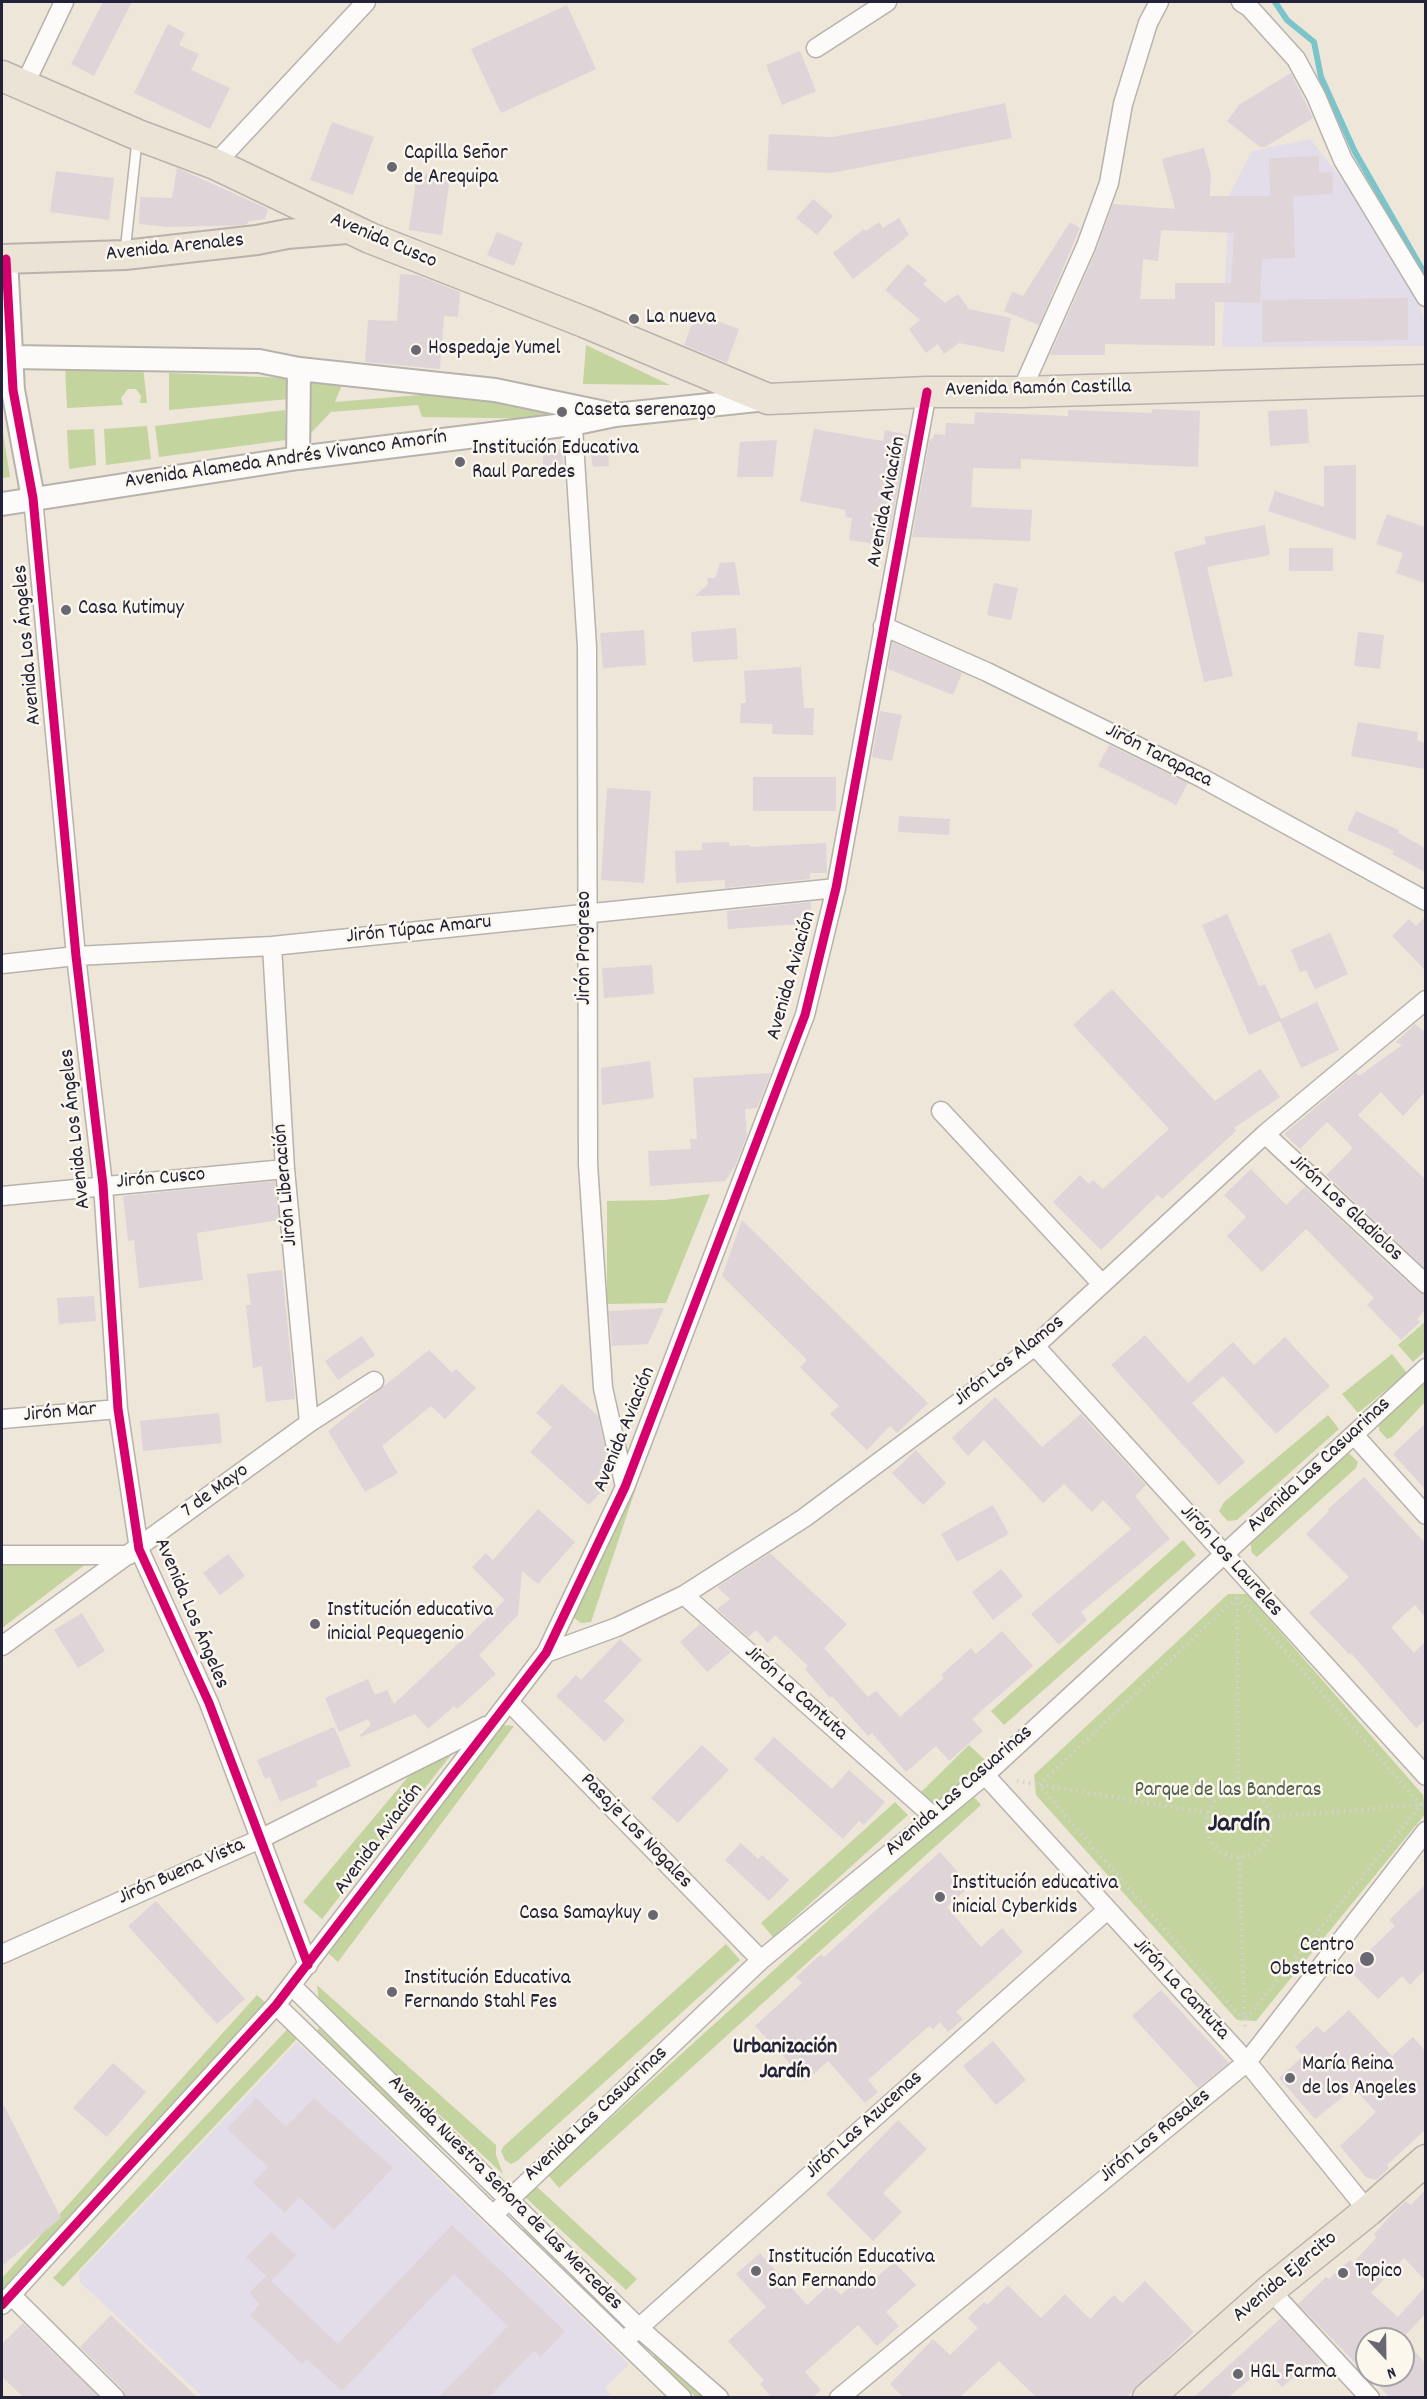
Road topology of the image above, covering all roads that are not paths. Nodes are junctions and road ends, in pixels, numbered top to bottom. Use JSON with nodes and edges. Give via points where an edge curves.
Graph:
{"nodes":[{"id":1,"x":64,"y":2,"type":"edge"},
{"id":2,"x":366,"y":2,"type":"edge"},
{"id":3,"x":887,"y":2,"type":"edge"},
{"id":4,"x":1159,"y":2,"type":"edge"},
{"id":5,"x":1241,"y":2,"type":"edge"},
{"id":6,"x":816,"y":48,"type":"dead end"},
{"id":7,"x":13,"y":81,"type":"edge"},
{"id":8,"x":138,"y":135,"type":"junction"},
{"id":9,"x":215,"y":164,"type":"junction"},
{"id":10,"x":347,"y":229,"type":"junction"},
{"id":11,"x":125,"y":255,"type":"junction"},
{"id":12,"x":4,"y":259,"type":"edge"},
{"id":13,"x":1425,"y":297,"type":"edge"},
{"id":14,"x":12,"y":357,"type":"junction"},
{"id":15,"x":299,"y":369,"type":"junction"},
{"id":16,"x":1425,"y":380,"type":"edge"},
{"id":17,"x":927,"y":392,"type":"junction"},
{"id":18,"x":1021,"y":392,"type":"junction"},
{"id":19,"x":768,"y":399,"type":"junction"},
{"id":20,"x":572,"y":415,"type":"junction"},
{"id":21,"x":615,"y":415,"type":"joint"},
{"id":22,"x":298,"y":458,"type":"junction"},
{"id":23,"x":33,"y":498,"type":"junction"},
{"id":24,"x":2,"y":504,"type":"edge"},
{"id":25,"x":883,"y":626,"type":"junction"},
{"id":26,"x":836,"y":888,"type":"junction"},
{"id":27,"x":1425,"y":901,"type":"edge"},
{"id":28,"x":585,"y":914,"type":"junction"},
{"id":29,"x":272,"y":946,"type":"junction"},
{"id":30,"x":76,"y":956,"type":"junction"},
{"id":31,"x":2,"y":964,"type":"edge"},
{"id":32,"x":1425,"y":1000,"type":"edge"},
{"id":33,"x":941,"y":1111,"type":"dead end"},
{"id":34,"x":1265,"y":1134,"type":"junction"},
{"id":35,"x":285,"y":1169,"type":"junction"},
{"id":36,"x":103,"y":1185,"type":"junction"},
{"id":37,"x":2,"y":1196,"type":"edge"},
{"id":38,"x":1102,"y":1284,"type":"junction"},
{"id":39,"x":1425,"y":1284,"type":"edge"},
{"id":40,"x":1035,"y":1346,"type":"junction"},
{"id":41,"x":1425,"y":1368,"type":"edge"},
{"id":42,"x":374,"y":1381,"type":"dead end"},
{"id":43,"x":118,"y":1409,"type":"junction"},
{"id":44,"x":2,"y":1419,"type":"edge"},
{"id":45,"x":309,"y":1423,"type":"junction"},
{"id":46,"x":1355,"y":1436,"type":"junction"},
{"id":47,"x":625,"y":1487,"type":"junction"},
{"id":48,"x":1425,"y":1515,"type":"edge"},
{"id":49,"x":134,"y":1552,"type":"junction"},
{"id":50,"x":2,"y":1555,"type":"edge"},
{"id":51,"x":1223,"y":1555,"type":"junction"},
{"id":52,"x":684,"y":1595,"type":"junction"},
{"id":53,"x":2,"y":1646,"type":"edge"},
{"id":54,"x":546,"y":1653,"type":"junction"},
{"id":55,"x":510,"y":1703,"type":"junction"},
{"id":56,"x":490,"y":1724,"type":"junction"},
{"id":57,"x":985,"y":1774,"type":"junction"},
{"id":58,"x":1425,"y":1776,"type":"edge"},
{"id":59,"x":933,"y":1816,"type":"junction"},
{"id":60,"x":1425,"y":1831,"type":"edge"},
{"id":61,"x":260,"y":1839,"type":"junction"},
{"id":62,"x":1107,"y":1911,"type":"junction"},
{"id":63,"x":2,"y":1954,"type":"edge"},
{"id":64,"x":761,"y":1960,"type":"junction"},
{"id":65,"x":308,"y":1965,"type":"junction"},
{"id":66,"x":292,"y":1986,"type":"junction"},
{"id":67,"x":276,"y":2005,"type":"junction"},
{"id":68,"x":1246,"y":2062,"type":"junction"},
{"id":69,"x":1425,"y":2160,"type":"edge"},
{"id":70,"x":510,"y":2198,"type":"junction"},
{"id":71,"x":1368,"y":2211,"type":"junction"},
{"id":72,"x":493,"y":2215,"type":"junction"},
{"id":73,"x":1270,"y":2290,"type":"junction"},
{"id":74,"x":6,"y":2300,"type":"edge"},
{"id":75,"x":639,"y":2328,"type":"junction"},
{"id":76,"x":624,"y":2341,"type":"junction"},
{"id":77,"x":116,"y":2397,"type":"edge"},
{"id":78,"x":682,"y":2397,"type":"edge"},
{"id":79,"x":719,"y":2397,"type":"edge"},
{"id":80,"x":839,"y":2397,"type":"edge"},
{"id":81,"x":1148,"y":2397,"type":"edge"},
{"id":82,"x":1370,"y":2397,"type":"edge"}],
"edges":[{"from":1,"to":7,"type":"street"},
{"from":2,"to":9,"type":"street"},
{"from":3,"to":6,"type":"street"},
{"from":4,"to":18,"type":"street","via":[[1148,23],[1123,104],[1109,183],[1086,246]]},
{"from":5,"to":13,"type":"street","via":[[1296,59],[1343,160]]},
{"from":7,"to":8,"type":"highway","name":"Avenida Cusco"},
{"from":8,"to":9,"type":"highway","name":"Avenida Cusco"},
{"from":8,"to":11,"type":"lane"},
{"from":9,"to":10,"type":"highway","name":"Avenida Cusco"},
{"from":10,"to":11,"type":"main road","name":"Avenida Arenales"},
{"from":10,"to":19,"type":"highway","name":"Avenida Cusco"},
{"from":11,"to":12,"type":"main road","name":"Avenida Arenales"},
{"from":12,"to":14,"type":"street","name":"Avenida Los Ángeles"},
{"from":14,"to":15,"type":"street","name":"Avenida Alameda Andrés Vivanco Amorín","via":[[259,362]]},
{"from":14,"to":23,"type":"street","name":"Avenida Los Ángeles","via":[[13,390]]},
{"from":15,"to":20,"type":"street","name":"Avenida Alameda Andrés Vivanco Amorín","via":[[495,390]]},
{"from":15,"to":22,"type":"street"},
{"from":16,"to":18,"type":"highway","name":"Avenida Ramón Castilla"},
{"from":17,"to":18,"type":"highway","name":"Avenida Ramón Castilla"},
{"from":17,"to":19,"type":"highway","name":"Avenida Ramón Castilla"},
{"from":17,"to":25,"type":"street","name":"Avenida Aviación"},
{"from":19,"to":21,"type":"street","name":"Avenida Ramón Castilla"},
{"from":20,"to":21,"type":"street","name":"Avenida Alameda Andrés Vivanco Amorín"},
{"from":20,"to":22,"type":"street","name":"Avenida Alameda Andrés Vivanco Amorín"},
{"from":20,"to":28,"type":"street","name":"Jirón Progreso","via":[[587,647]]},
{"from":22,"to":23,"type":"street","name":"Avenida Alameda Andrés Vivanco Amorín"},
{"from":23,"to":24,"type":"street","name":"Avenida Alameda Andrés Vivanco Amorín"},
{"from":23,"to":30,"type":"street","name":"Avenida Los Ángeles"},
{"from":25,"to":26,"type":"street","name":"Avenida Aviación"},
{"from":25,"to":27,"type":"street","name":"Jirón Tarapaca","via":[[987,672],[1202,778]]},
{"from":26,"to":28,"type":"street","name":"Jirón Túpac Amaru"},
{"from":26,"to":47,"type":"street","name":"Avenida Aviación","via":[[805,1015]]},
{"from":28,"to":29,"type":"street","name":"Jirón Túpac Amaru"},
{"from":28,"to":47,"type":"street","name":"Jirón Progreso","via":[[588,1164],[603,1388]]},
{"from":29,"to":30,"type":"street","name":"Jirón Túpac Amaru"},
{"from":29,"to":35,"type":"street","name":"Jirón Liberación"},
{"from":30,"to":31,"type":"street","name":"Jirón Túpac Amaru"},
{"from":30,"to":36,"type":"street","name":"Avenida Los Ángeles"},
{"from":32,"to":34,"type":"street","name":"Jirón Los Alamos"},
{"from":33,"to":38,"type":"street"},
{"from":34,"to":38,"type":"street","name":"Jirón Los Alamos"},
{"from":34,"to":39,"type":"street","name":"Jirón Los Gladiolos"},
{"from":35,"to":36,"type":"street","name":"Jirón Cusco"},
{"from":35,"to":45,"type":"street","name":"Jirón Liberación"},
{"from":36,"to":37,"type":"street","name":"Jirón Cusco"},
{"from":36,"to":43,"type":"street","name":"Avenida Los Ángeles"},
{"from":38,"to":40,"type":"street","name":"Jirón Los Alamos"},
{"from":40,"to":51,"type":"street","name":"Jirón Los Laureles"},
{"from":40,"to":52,"type":"street","name":"Jirón Los Alamos","via":[[804,1518]]},
{"from":41,"to":46,"type":"street","name":"Avenida Las Casuarinas"},
{"from":42,"to":45,"type":"street","name":"7 de Mayo"},
{"from":43,"to":44,"type":"street","name":"Jirón Mar"},
{"from":43,"to":49,"type":"street","name":"Avenida Los Ángeles"},
{"from":45,"to":49,"type":"street","name":"7 de Mayo"},
{"from":46,"to":48,"type":"street"},
{"from":46,"to":51,"type":"street","name":"Avenida Las Casuarinas"},
{"from":47,"to":54,"type":"street","name":"Avenida Aviación"},
{"from":49,"to":50,"type":"street"},
{"from":49,"to":53,"type":"street","name":"7 de Mayo"},
{"from":49,"to":61,"type":"street","name":"Avenida Los Ángeles","via":[[209,1703]]},
{"from":51,"to":57,"type":"street","name":"Avenida Las Casuarinas"},
{"from":51,"to":58,"type":"street","name":"Jirón Los Laureles"},
{"from":52,"to":54,"type":"street","name":"Jirón Los Alamos","via":[[616,1627]]},
{"from":52,"to":59,"type":"street","name":"Jirón La Cantuta"},
{"from":54,"to":55,"type":"street","name":"Avenida Aviación"},
{"from":55,"to":56,"type":"street","name":"Avenida Aviación"},
{"from":55,"to":64,"type":"street","name":"Pasaje Los Nogales"},
{"from":56,"to":61,"type":"street","name":"Jirón Buena Vista"},
{"from":56,"to":65,"type":"street","name":"Avenida Aviación"},
{"from":57,"to":59,"type":"street","name":"Avenida Las Casuarinas"},
{"from":57,"to":62,"type":"street","name":"Jirón La Cantuta"},
{"from":59,"to":64,"type":"street","name":"Avenida Las Casuarinas"},
{"from":60,"to":68,"type":"street","name":"Jirón Los Rosales"},
{"from":61,"to":63,"type":"street","name":"Jirón Buena Vista"},
{"from":61,"to":65,"type":"street","name":"Avenida Los Ángeles"},
{"from":62,"to":68,"type":"street","name":"Jirón La Cantuta"},
{"from":62,"to":75,"type":"street","name":"Jirón Las Azucenas"},
{"from":64,"to":70,"type":"street","name":"Avenida Las Casuarinas"},
{"from":65,"to":66,"type":"street","name":"Avenida Aviación"},
{"from":66,"to":67,"type":"street","name":"Avenida Aviación"},
{"from":66,"to":70,"type":"street","name":"Avenida Nuestra Señora de las Mercedes"},
{"from":67,"to":72,"type":"street","name":"Avenida Nuestra Señora de las Mercedes"},
{"from":67,"to":74,"type":"street","name":"Avenida Aviación"},
{"from":68,"to":71,"type":"street","name":"Jirón La Cantuta"},
{"from":68,"to":80,"type":"street","name":"Jirón Los Rosales"},
{"from":69,"to":71,"type":"highway","name":"Avenida Ejercito"},
{"from":70,"to":72,"type":"street","name":"Avenida Las Casuarinas"},
{"from":70,"to":75,"type":"street","name":"Avenida Nuestra Señora de las Mercedes"},
{"from":71,"to":73,"type":"highway","name":"Avenida Ejercito"},
{"from":72,"to":76,"type":"street","name":"Avenida Nuestra Señora de las Mercedes"},
{"from":73,"to":81,"type":"highway","name":"Avenida Ejercito"},
{"from":73,"to":82,"type":"street"},
{"from":74,"to":77,"type":"street"},
{"from":75,"to":76,"type":"street","name":"Jirón Las Azucenas"},
{"from":75,"to":79,"type":"street","name":"Avenida Nuestra Señora de las Mercedes"},
{"from":76,"to":78,"type":"street","name":"Avenida Nuestra Señora de las Mercedes"}]}
